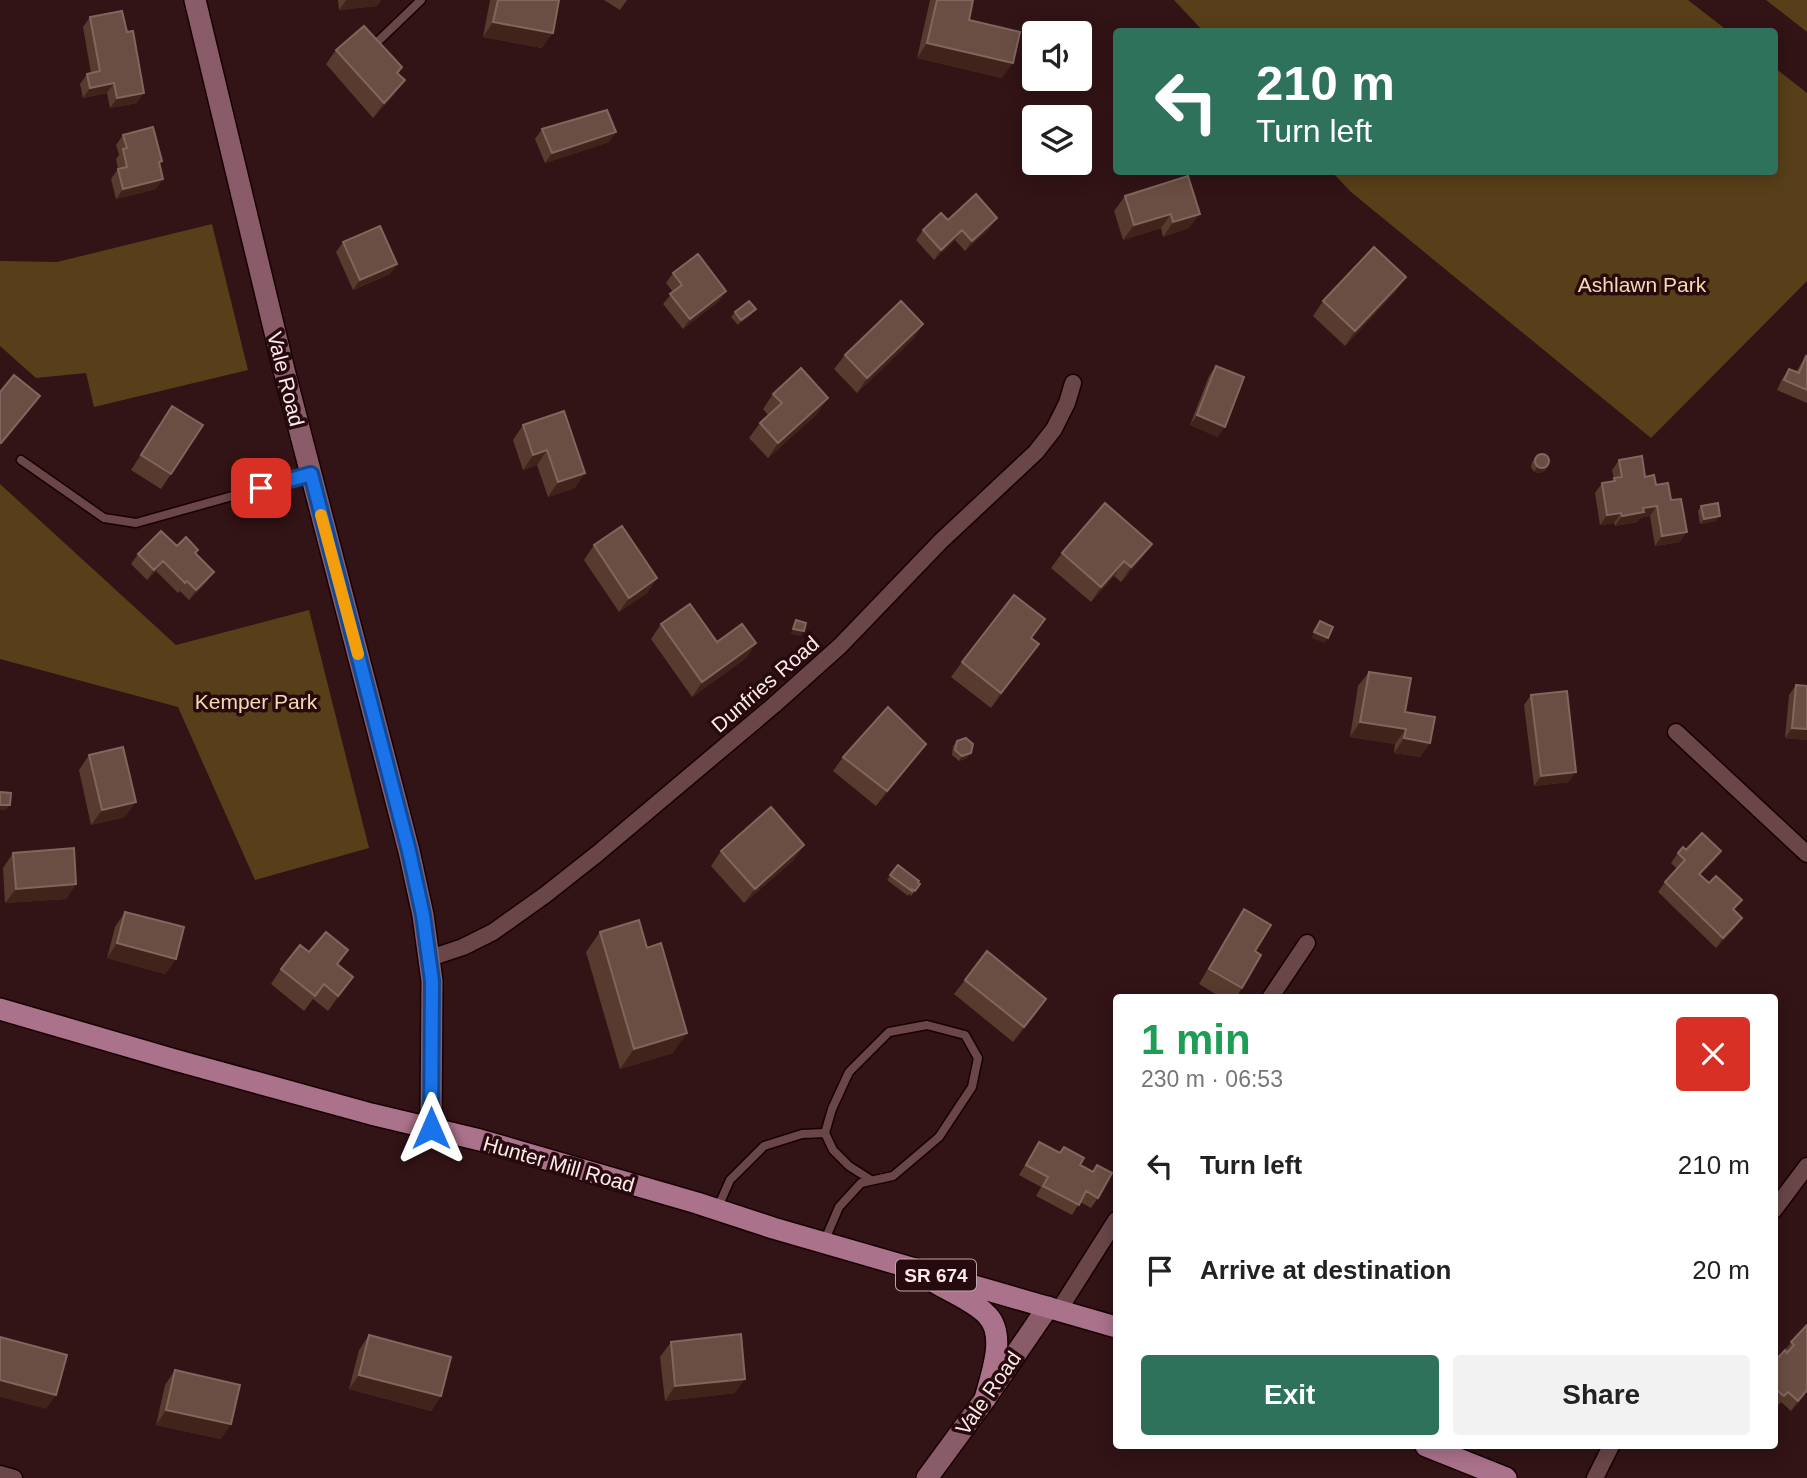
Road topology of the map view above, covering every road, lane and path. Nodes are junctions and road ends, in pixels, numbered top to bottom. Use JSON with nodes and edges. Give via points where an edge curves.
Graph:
{"nodes":[{"id":1,"x":195,"y":0,"type":"edge"},
{"id":2,"x":421,"y":0,"type":"edge"},
{"id":3,"x":370,"y":48,"type":"edge"},
{"id":4,"x":1073,"y":383,"type":"dead end"},
{"id":5,"x":21,"y":460,"type":"dead end"},
{"id":6,"x":311,"y":474,"type":"junction"},
{"id":7,"x":1676,"y":732,"type":"dead end"},
{"id":8,"x":1807,"y":855,"type":"edge"},
{"id":9,"x":1307,"y":943,"type":"dead end"},
{"id":10,"x":430,"y":958,"type":"junction"},
{"id":11,"x":1273,"y":994,"type":"edge"},
{"id":12,"x":0,"y":1009,"type":"edge"},
{"id":13,"x":431,"y":1128,"type":"junction"},
{"id":14,"x":825,"y":1133,"type":"junction"},
{"id":15,"x":1807,"y":1166,"type":"edge"},
{"id":16,"x":871,"y":1180,"type":"junction"},
{"id":17,"x":1778,"y":1205,"type":"edge"},
{"id":18,"x":717,"y":1210,"type":"junction"},
{"id":19,"x":1113,"y":1224,"type":"edge"},
{"id":20,"x":824,"y":1243,"type":"junction"},
{"id":21,"x":907,"y":1266,"type":"junction"},
{"id":22,"x":1053,"y":1308,"type":"junction"},
{"id":23,"x":1113,"y":1326,"type":"edge"},
{"id":24,"x":985,"y":1399,"type":"junction"},
{"id":25,"x":1434,"y":1449,"type":"edge"},
{"id":26,"x":1610,"y":1449,"type":"edge"},
{"id":27,"x":0,"y":1474,"type":"edge"},
{"id":28,"x":14,"y":1478,"type":"edge"},
{"id":29,"x":927,"y":1478,"type":"edge"},
{"id":30,"x":1506,"y":1478,"type":"edge"},
{"id":31,"x":1595,"y":1478,"type":"edge"}],
"edges":[{"from":1,"to":6,"type":"main road","name":"Vale Road"},
{"from":2,"to":3,"type":"lane"},
{"from":4,"to":10,"type":"street","name":"Dunfries Road","via":[[1054,429],[1036,452],[941,541],[840,646],[545,895],[493,932]]},
{"from":5,"to":6,"type":"lane","via":[[104,518],[136,523]]},
{"from":6,"to":10,"type":"main road","name":"Vale Road","via":[[409,851]]},
{"from":7,"to":8,"type":"street"},
{"from":9,"to":11,"type":"street"},
{"from":10,"to":13,"type":"main road","name":"Vale Road"},
{"from":12,"to":13,"type":"main road","name":"Hunter Mill Road","number":"SR 674"},
{"from":13,"to":18,"type":"main road","name":"Hunter Mill Road","number":"SR 674"},
{"from":14,"to":16,"type":"lane","via":[[833,1150]]},
{"from":14,"to":16,"type":"lane","via":[[849,1072],[889,1032],[927,1025],[965,1035],[978,1058],[972,1087],[939,1136],[893,1176]]},
{"from":14,"to":18,"type":"lane","via":[[802,1134],[764,1146],[730,1180]]},
{"from":15,"to":17,"type":"street"},
{"from":16,"to":20,"type":"lane","via":[[861,1183],[839,1207]]},
{"from":18,"to":20,"type":"main road","name":"Hunter Mill Road","number":"SR 674"},
{"from":19,"to":22,"type":"street"},
{"from":20,"to":21,"type":"main road","name":"Hunter Mill Road","number":"SR 674"},
{"from":21,"to":22,"type":"main road","name":"Hunter Mill Road","number":"SR 674"},
{"from":21,"to":24,"type":"main road","via":[[992,1320],[995,1359]]},
{"from":22,"to":23,"type":"main road","name":"Hunter Mill Road","number":"SR 674"},
{"from":22,"to":24,"type":"main road","name":"Vale Road"},
{"from":24,"to":29,"type":"main road","name":"Vale Road"},
{"from":25,"to":30,"type":"main road"},
{"from":26,"to":31,"type":"street"},
{"from":27,"to":28,"type":"street"}]}
